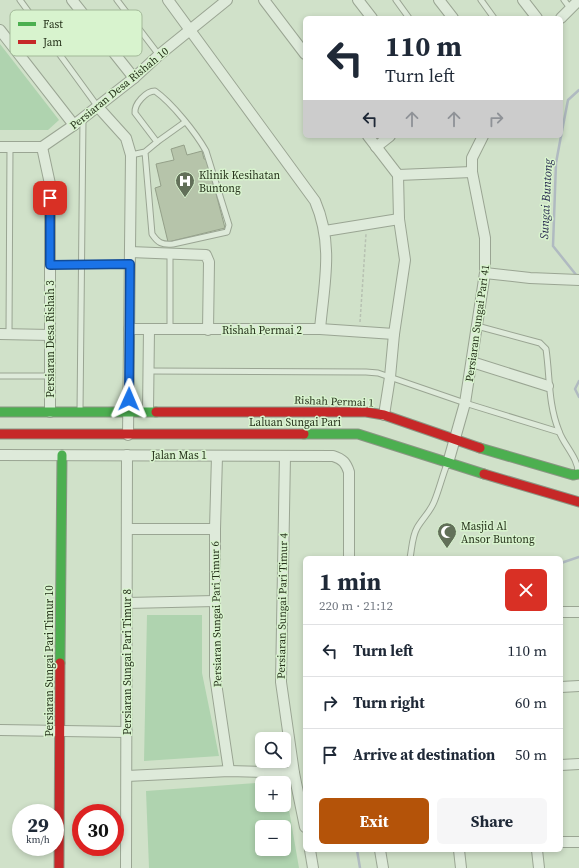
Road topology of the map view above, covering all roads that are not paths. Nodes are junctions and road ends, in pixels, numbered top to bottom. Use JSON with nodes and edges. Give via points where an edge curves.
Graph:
{"nodes":[{"id":1,"x":20,"y":0,"type":"edge"},
{"id":2,"x":72,"y":0,"type":"edge"},
{"id":3,"x":117,"y":0,"type":"edge"},
{"id":4,"x":168,"y":0,"type":"edge"},
{"id":5,"x":227,"y":0,"type":"edge"},
{"id":6,"x":264,"y":0,"type":"edge"},
{"id":7,"x":358,"y":0,"type":"edge"},
{"id":8,"x":396,"y":0,"type":"edge"},
{"id":9,"x":439,"y":0,"type":"edge"},
{"id":10,"x":481,"y":0,"type":"edge"},
{"id":11,"x":523,"y":0,"type":"edge"},
{"id":12,"x":578,"y":0,"type":"edge"},
{"id":13,"x":567,"y":4,"type":"edge"},
{"id":14,"x":27,"y":10,"type":"edge"},
{"id":15,"x":80,"y":10,"type":"edge"},
{"id":16,"x":125,"y":10,"type":"edge"},
{"id":17,"x":370,"y":16,"type":"edge"},
{"id":18,"x":408,"y":16,"type":"edge"},
{"id":19,"x":451,"y":16,"type":"edge"},
{"id":20,"x":493,"y":16,"type":"edge"},
{"id":21,"x":535,"y":16,"type":"edge"},
{"id":22,"x":562,"y":16,"type":"edge"},
{"id":23,"x":0,"y":30,"type":"edge"},
{"id":24,"x":191,"y":30,"type":"junction"},
{"id":25,"x":142,"y":33,"type":"edge"},
{"id":26,"x":10,"y":43,"type":"edge"},
{"id":27,"x":303,"y":51,"type":"edge"},
{"id":28,"x":159,"y":55,"type":"junction"},
{"id":29,"x":20,"y":56,"type":"edge"},
{"id":30,"x":61,"y":56,"type":"edge"},
{"id":31,"x":117,"y":56,"type":"edge"},
{"id":32,"x":134,"y":78,"type":"junction"},
{"id":33,"x":98,"y":107,"type":"junction"},
{"id":34,"x":83,"y":117,"type":"junction"},
{"id":35,"x":186,"y":122,"type":"junction"},
{"id":36,"x":74,"y":125,"type":"junction"},
{"id":37,"x":369,"y":138,"type":"edge"},
{"id":38,"x":387,"y":138,"type":"edge"},
{"id":39,"x":482,"y":138,"type":"edge"},
{"id":40,"x":157,"y":142,"type":"junction"},
{"id":41,"x":5,"y":147,"type":"edge"},
{"id":42,"x":42,"y":147,"type":"junction"},
{"id":43,"x":376,"y":147,"type":"junction"},
{"id":44,"x":145,"y":152,"type":"junction"},
{"id":45,"x":131,"y":155,"type":"junction"},
{"id":46,"x":472,"y":172,"type":"junction"},
{"id":47,"x":398,"y":175,"type":"junction"},
{"id":48,"x":399,"y":219,"type":"junction"},
{"id":49,"x":326,"y":231,"type":"junction"},
{"id":50,"x":130,"y":252,"type":"junction"},
{"id":51,"x":170,"y":253,"type":"junction"},
{"id":52,"x":83,"y":264,"type":"junction"},
{"id":53,"x":130,"y":264,"type":"junction"},
{"id":54,"x":50,"y":265,"type":"junction"},
{"id":55,"x":485,"y":273,"type":"junction"},
{"id":56,"x":579,"y":280,"type":"edge"},
{"id":57,"x":477,"y":326,"type":"junction"},
{"id":58,"x":129,"y":329,"type":"junction"},
{"id":59,"x":320,"y":329,"type":"junction"},
{"id":60,"x":149,"y":330,"type":"junction"},
{"id":61,"x":170,"y":330,"type":"junction"},
{"id":62,"x":208,"y":330,"type":"junction"},
{"id":63,"x":4,"y":334,"type":"edge"},
{"id":64,"x":50,"y":334,"type":"junction"},
{"id":65,"x":394,"y":334,"type":"junction"},
{"id":66,"x":472,"y":362,"type":"junction"},
{"id":67,"x":148,"y":371,"type":"junction"},
{"id":68,"x":0,"y":376,"type":"edge"},
{"id":69,"x":50,"y":376,"type":"junction"},
{"id":70,"x":390,"y":377,"type":"junction"},
{"id":71,"x":548,"y":386,"type":"junction"},
{"id":72,"x":466,"y":403,"type":"junction"},
{"id":73,"x":148,"y":411,"type":"junction"},
{"id":74,"x":0,"y":412,"type":"edge"},
{"id":75,"x":50,"y":412,"type":"junction"},
{"id":76,"x":80,"y":413,"type":"junction"},
{"id":77,"x":128,"y":413,"type":"junction"},
{"id":78,"x":384,"y":415,"type":"junction"},
{"id":79,"x":559,"y":432,"type":"junction"},
{"id":80,"x":0,"y":434,"type":"edge"},
{"id":81,"x":128,"y":435,"type":"junction"},
{"id":82,"x":455,"y":440,"type":"junction"},
{"id":83,"x":0,"y":455,"type":"edge"},
{"id":84,"x":62,"y":455,"type":"junction"},
{"id":85,"x":127,"y":455,"type":"junction"},
{"id":86,"x":217,"y":456,"type":"junction"},
{"id":87,"x":285,"y":456,"type":"junction"},
{"id":88,"x":448,"y":463,"type":"junction"},
{"id":89,"x":0,"y":464,"type":"edge"},
{"id":90,"x":578,"y":474,"type":"joint"},
{"id":91,"x":579,"y":502,"type":"edge"},
{"id":92,"x":127,"y":529,"type":"junction"},
{"id":93,"x":215,"y":529,"type":"junction"},
{"id":94,"x":349,"y":556,"type":"edge"},
{"id":95,"x":410,"y":556,"type":"edge"},
{"id":96,"x":215,"y":601,"type":"junction"},
{"id":97,"x":127,"y":603,"type":"junction"},
{"id":98,"x":563,"y":612,"type":"edge"},
{"id":99,"x":579,"y":612,"type":"edge"},
{"id":100,"x":579,"y":686,"type":"edge"},
{"id":101,"x":563,"y":687,"type":"edge"},
{"id":102,"x":0,"y":730,"type":"edge"},
{"id":103,"x":60,"y":731,"type":"junction"},
{"id":104,"x":127,"y":732,"type":"junction"},
{"id":105,"x":563,"y":764,"type":"edge"},
{"id":106,"x":579,"y":764,"type":"edge"},
{"id":107,"x":229,"y":771,"type":"junction"},
{"id":108,"x":294,"y":773,"type":"junction"},
{"id":109,"x":127,"y":776,"type":"junction"},
{"id":110,"x":303,"y":816,"type":"edge"},
{"id":111,"x":563,"y":842,"type":"edge"},
{"id":112,"x":579,"y":842,"type":"edge"},
{"id":113,"x":310,"y":852,"type":"edge"},
{"id":114,"x":380,"y":852,"type":"edge"},
{"id":115,"x":459,"y":852,"type":"edge"},
{"id":116,"x":536,"y":852,"type":"edge"},
{"id":117,"x":59,"y":868,"type":"edge"},
{"id":118,"x":126,"y":868,"type":"edge"},
{"id":119,"x":313,"y":868,"type":"edge"},
{"id":120,"x":383,"y":868,"type":"edge"},
{"id":121,"x":461,"y":868,"type":"edge"},
{"id":122,"x":539,"y":868,"type":"edge"}],
"edges":[{"from":1,"to":14,"type":"lane"},
{"from":2,"to":15,"type":"street"},
{"from":3,"to":16,"type":"lane"},
{"from":4,"to":24,"type":"street"},
{"from":5,"to":24,"type":"street","name":"Persiaran Desa Rishah 10"},
{"from":6,"to":27,"type":"street"},
{"from":7,"to":17,"type":"street"},
{"from":8,"to":18,"type":"lane"},
{"from":9,"to":19,"type":"street"},
{"from":10,"to":20,"type":"lane"},
{"from":11,"to":21,"type":"street"},
{"from":12,"to":13,"type":"street"},
{"from":13,"to":22,"type":"street"},
{"from":23,"to":26,"type":"street"},
{"from":24,"to":28,"type":"street","name":"Persiaran Desa Rishah 10"},
{"from":24,"to":49,"type":"street","via":[[316,201]]},
{"from":25,"to":28,"type":"lane"},
{"from":28,"to":32,"type":"street","name":"Persiaran Desa Rishah 10"},
{"from":29,"to":36,"type":"street"},
{"from":30,"to":33,"type":"lane"},
{"from":31,"to":32,"type":"street"},
{"from":32,"to":33,"type":"street","name":"Persiaran Desa Rishah 10"},
{"from":33,"to":34,"type":"street","name":"Persiaran Desa Rishah 10"},
{"from":33,"to":45,"type":"street","via":[[126,138]]},
{"from":34,"to":36,"type":"street","name":"Persiaran Desa Rishah 10"},
{"from":34,"to":52,"type":"lane"},
{"from":35,"to":40,"type":"lane"},
{"from":35,"to":40,"type":"lane","via":[[159,93],[149,93],[136,104],[135,113]]},
{"from":35,"to":44,"type":"lane","via":[[206,151],[229,225],[227,232],[173,244],[164,245],[157,242],[152,234]]},
{"from":36,"to":42,"type":"street","name":"Persiaran Desa Rishah 10"},
{"from":37,"to":43,"type":"street"},
{"from":38,"to":43,"type":"street"},
{"from":39,"to":46,"type":"street","name":"Persiaran Sungai Pari 41","via":[[472,158]]},
{"from":40,"to":44,"type":"lane"},
{"from":41,"to":42,"type":"street"},
{"from":41,"to":63,"type":"lane"},
{"from":42,"to":54,"type":"street","name":"Persiaran Desa Rishah 3","via":[[50,184]]},
{"from":43,"to":47,"type":"street"},
{"from":44,"to":45,"type":"lane"},
{"from":45,"to":50,"type":"street"},
{"from":46,"to":47,"type":"street"},
{"from":46,"to":55,"type":"street","name":"Persiaran Sungai Pari 41","via":[[485,238]]},
{"from":47,"to":48,"type":"street"},
{"from":48,"to":49,"type":"street"},
{"from":48,"to":65,"type":"street","via":[[405,260]]},
{"from":49,"to":59,"type":"street","via":[[327,250]]},
{"from":50,"to":51,"type":"street"},
{"from":50,"to":53,"type":"street"},
{"from":51,"to":61,"type":"lane"},
{"from":51,"to":62,"type":"street","via":[[202,254],[208,257]]},
{"from":52,"to":53,"type":"lane"},
{"from":52,"to":54,"type":"lane"},
{"from":52,"to":76,"type":"lane"},
{"from":53,"to":58,"type":"street"},
{"from":54,"to":64,"type":"street","name":"Persiaran Desa Rishah 3"},
{"from":55,"to":56,"type":"street"},
{"from":55,"to":57,"type":"street","name":"Persiaran Sungai Pari 41"},
{"from":57,"to":66,"type":"street","name":"Persiaran Sungai Pari 41"},
{"from":57,"to":71,"type":"lane","via":[[544,345]]},
{"from":58,"to":60,"type":"street","name":"Rishah Permai 2"},
{"from":58,"to":77,"type":"street"},
{"from":59,"to":62,"type":"street","name":"Rishah Permai 2"},
{"from":59,"to":65,"type":"street","name":"Rishah Permai 2"},
{"from":60,"to":61,"type":"street","name":"Rishah Permai 2"},
{"from":60,"to":67,"type":"street"},
{"from":61,"to":62,"type":"street","name":"Rishah Permai 2"},
{"from":63,"to":64,"type":"street"},
{"from":64,"to":69,"type":"street","name":"Persiaran Desa Rishah 3"},
{"from":65,"to":70,"type":"street"},
{"from":66,"to":71,"type":"street"},
{"from":66,"to":72,"type":"street","name":"Persiaran Sungai Pari 41"},
{"from":67,"to":70,"type":"lane","via":[[366,372]]},
{"from":67,"to":73,"type":"street"},
{"from":68,"to":69,"type":"lane"},
{"from":69,"to":75,"type":"street","name":"Persiaran Desa Rishah 3"},
{"from":70,"to":72,"type":"lane"},
{"from":70,"to":78,"type":"street"},
{"from":71,"to":79,"type":"lane"},
{"from":72,"to":79,"type":"lane"},
{"from":72,"to":82,"type":"street","name":"Persiaran Sungai Pari 41"},
{"from":73,"to":77,"type":"street","name":"Rishah Permai 1"},
{"from":73,"to":78,"type":"street","name":"Rishah Permai 1","via":[[366,412]]},
{"from":74,"to":75,"type":"street","name":"Rishah Permai 1"},
{"from":75,"to":76,"type":"street","name":"Rishah Permai 1"},
{"from":76,"to":77,"type":"street","name":"Rishah Permai 1"},
{"from":77,"to":81,"type":"street"},
{"from":78,"to":82,"type":"street","name":"Rishah Permai 1"},
{"from":79,"to":90,"type":"lane","via":[[577,465]]},
{"from":80,"to":81,"type":"street","name":"Laluan Sungai Pari"},
{"from":81,"to":88,"type":"street","name":"Laluan Sungai Pari","via":[[358,434]]},
{"from":82,"to":88,"type":"street","name":"Persiaran Sungai Pari 41"},
{"from":82,"to":90,"type":"street","name":"Rishah Permai 1","via":[[562,472]]},
{"from":83,"to":84,"type":"street","name":"Jalan Mas 1"},
{"from":83,"to":89,"type":"street"},
{"from":84,"to":85,"type":"street","name":"Jalan Mas 1"},
{"from":84,"to":103,"type":"street","name":"Persiaran Sungai Pari Timur 10"},
{"from":85,"to":86,"type":"street","name":"Jalan Mas 1"},
{"from":85,"to":92,"type":"street","name":"Persiaran Sungai Pari Timur 8"},
{"from":86,"to":87,"type":"street","name":"Jalan Mas 1"},
{"from":86,"to":93,"type":"street","name":"Persiaran Sungai Pari Timur 6"},
{"from":87,"to":94,"type":"street","name":"Jalan Mas 1","via":[[333,456],[341,458],[346,464],[349,472]]},
{"from":87,"to":108,"type":"street","name":"Persiaran Sungai Pari Timur 4","via":[[280,682]]},
{"from":88,"to":91,"type":"street","name":"Laluan Sungai Pari"},
{"from":88,"to":95,"type":"lane","via":[[435,500],[415,534]]},
{"from":92,"to":93,"type":"street"},
{"from":92,"to":97,"type":"street","name":"Persiaran Sungai Pari Timur 8"},
{"from":93,"to":96,"type":"street","name":"Persiaran Sungai Pari Timur 6"},
{"from":96,"to":97,"type":"street"},
{"from":96,"to":107,"type":"street","name":"Persiaran Sungai Pari Timur 6","via":[[215,676]]},
{"from":97,"to":104,"type":"street","name":"Persiaran Sungai Pari Timur 8"},
{"from":98,"to":99,"type":"street"},
{"from":100,"to":101,"type":"street"},
{"from":102,"to":103,"type":"street"},
{"from":103,"to":104,"type":"street"},
{"from":103,"to":117,"type":"street","name":"Persiaran Sungai Pari Timur 10"},
{"from":104,"to":109,"type":"street","name":"Persiaran Sungai Pari Timur 8"},
{"from":105,"to":106,"type":"street"},
{"from":107,"to":108,"type":"street"},
{"from":107,"to":109,"type":"street"},
{"from":108,"to":110,"type":"street","name":"Persiaran Sungai Pari Timur 4"},
{"from":109,"to":118,"type":"street","name":"Persiaran Sungai Pari Timur 8"},
{"from":111,"to":112,"type":"street"},
{"from":113,"to":119,"type":"street"},
{"from":114,"to":120,"type":"street"},
{"from":115,"to":121,"type":"street"},
{"from":116,"to":122,"type":"street"}]}
